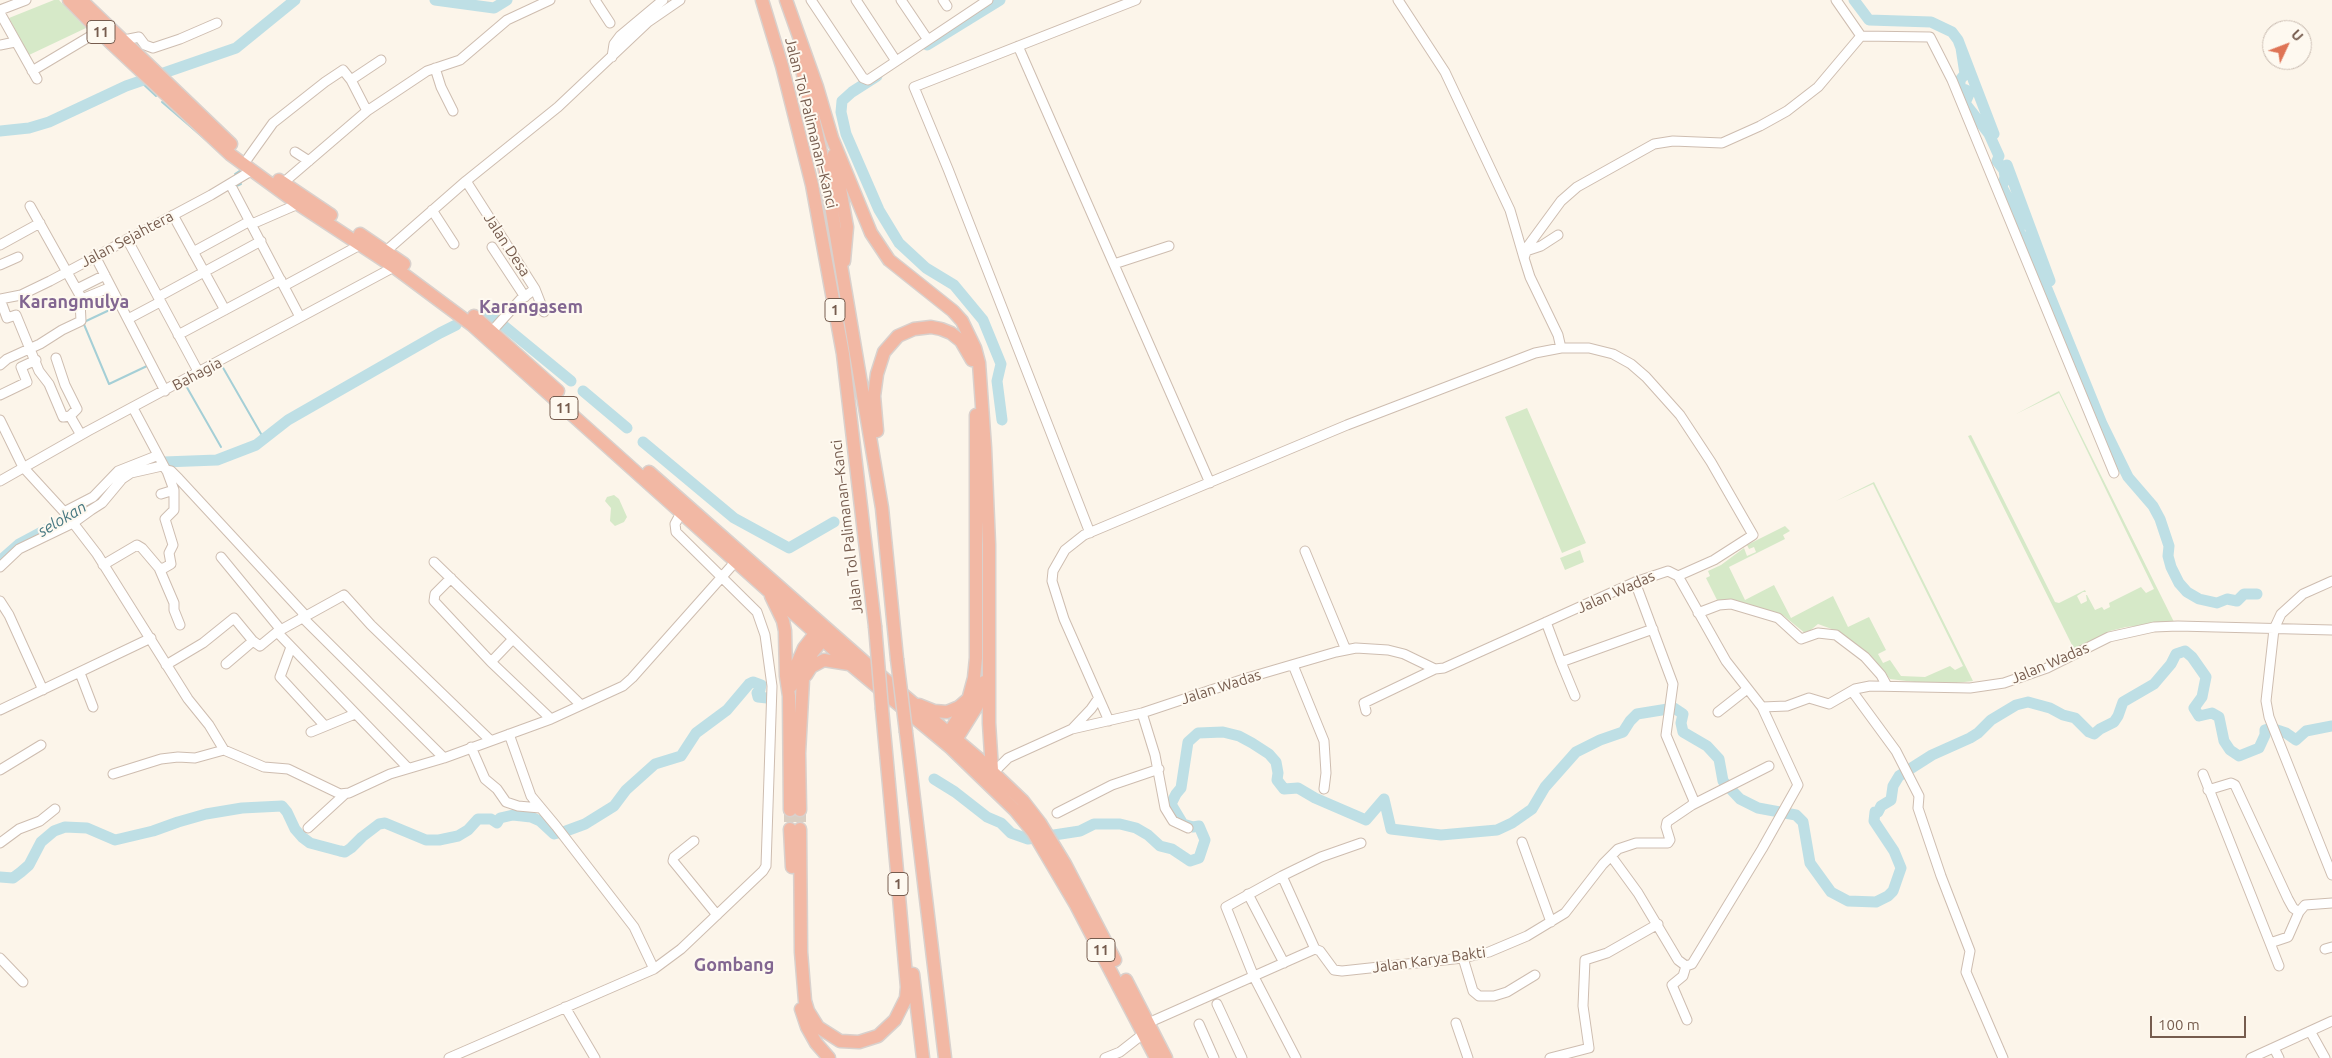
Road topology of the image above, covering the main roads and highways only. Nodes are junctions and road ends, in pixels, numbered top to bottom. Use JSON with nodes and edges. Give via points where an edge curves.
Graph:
{"nodes":[{"id":1,"x":69,"y":0,"type":"edge"},
{"id":2,"x":81,"y":0,"type":"edge"},
{"id":3,"x":762,"y":0,"type":"edge"},
{"id":4,"x":785,"y":0,"type":"edge"},
{"id":5,"x":139,"y":63,"type":"junction"},
{"id":6,"x":832,"y":138,"type":"junction"},
{"id":7,"x":250,"y":164,"type":"junction"},
{"id":8,"x":842,"y":276,"type":"junction"},
{"id":9,"x":515,"y":357,"type":"junction"},
{"id":10,"x":538,"y":377,"type":"junction"},
{"id":11,"x":882,"y":508,"type":"junction"},
{"id":12,"x":768,"y":589,"type":"junction"},
{"id":13,"x":823,"y":632,"type":"junction"},
{"id":14,"x":851,"y":665,"type":"junction"},
{"id":15,"x":988,"y":665,"type":"junction"},
{"id":16,"x":803,"y":679,"type":"junction"},
{"id":17,"x":789,"y":696,"type":"junction"},
{"id":18,"x":970,"y":697,"type":"junction"},
{"id":19,"x":910,"y":701,"type":"junction"},
{"id":20,"x":950,"y":741,"type":"junction"},
{"id":21,"x":991,"y":775,"type":"junction"},
{"id":22,"x":897,"y":874,"type":"junction"},
{"id":23,"x":1146,"y":1029,"type":"junction"},
{"id":24,"x":830,"y":1058,"type":"edge"},
{"id":25,"x":923,"y":1058,"type":"edge"},
{"id":26,"x":945,"y":1058,"type":"edge"},
{"id":27,"x":1156,"y":1058,"type":"edge"},
{"id":28,"x":1166,"y":1058,"type":"edge"}],
"edges":[{"from":1,"to":5,"type":"highway","number":"11","via":[[99,31]]},
{"from":2,"to":5,"type":"highway","number":"11","via":[[124,40]]},
{"from":3,"to":22,"type":"highway","name":"Jalan Tol Palimanan–Kanci","number":"1","bridge":true,"via":[[812,184],[841,345],[874,626]]},
{"from":4,"to":6,"type":"highway"},
{"from":4,"to":8,"type":"highway","name":"Jalan Tol Palimanan–Kanci","number":"1","via":[[825,170]]},
{"from":5,"to":7,"type":"highway","number":"11"},
{"from":6,"to":8,"type":"highway","via":[[847,227]]},
{"from":6,"to":15,"type":"highway","via":[[878,246],[901,271],[953,311],[976,348],[985,448]]},
{"from":7,"to":9,"type":"highway","number":"11","via":[[298,204],[394,267]]},
{"from":7,"to":9,"type":"highway","number":"11","via":[[498,325]]},
{"from":8,"to":11,"type":"highway","name":"Jalan Tol Palimanan–Kanci","number":"1"},
{"from":9,"to":10,"type":"highway","number":"11"},
{"from":10,"to":12,"type":"highway","number":"11","via":[[681,513]]},
{"from":10,"to":13,"type":"highway","number":"11"},
{"from":11,"to":18,"type":"highway","via":[[874,396],[876,374],[890,344],[905,332],[922,328],[941,329],[951,333],[967,348],[976,378],[976,658]]},
{"from":11,"to":26,"type":"highway","name":"Jalan Tol Palimanan–Kanci","number":"1","bridge":true},
{"from":12,"to":13,"type":"highway","number":"11"},
{"from":12,"to":17,"type":"highway","via":[[785,631]]},
{"from":13,"to":14,"type":"highway","number":"11"},
{"from":13,"to":16,"type":"highway"},
{"from":13,"to":17,"type":"highway","via":[[804,648]]},
{"from":13,"to":19,"type":"highway","number":"11"},
{"from":14,"to":16,"type":"highway","via":[[824,660],[811,668]]},
{"from":14,"to":20,"type":"highway","number":"11"},
{"from":15,"to":20,"type":"highway","via":[[977,706]]},
{"from":15,"to":21,"type":"highway"},
{"from":16,"to":17,"type":"highway","via":[[795,810]]},
{"from":18,"to":19,"type":"highway","via":[[947,712],[934,711]]},
{"from":18,"to":20,"type":"highway"},
{"from":19,"to":20,"type":"highway","number":"11"},
{"from":20,"to":21,"type":"highway","number":"11"},
{"from":21,"to":23,"type":"highway","number":"11","via":[[1015,810],[1038,830],[1048,846],[1080,912]]},
{"from":22,"to":24,"type":"highway","via":[[906,998],[895,1020],[878,1036],[859,1042],[840,1040],[818,1027],[805,1001],[795,829],[798,998],[807,1027]]},
{"from":22,"to":25,"type":"highway","name":"Jalan Tol Palimanan–Kanci","number":"1"},
{"from":23,"to":27,"type":"highway","number":"11"},
{"from":23,"to":28,"type":"highway","number":"11"}]}
